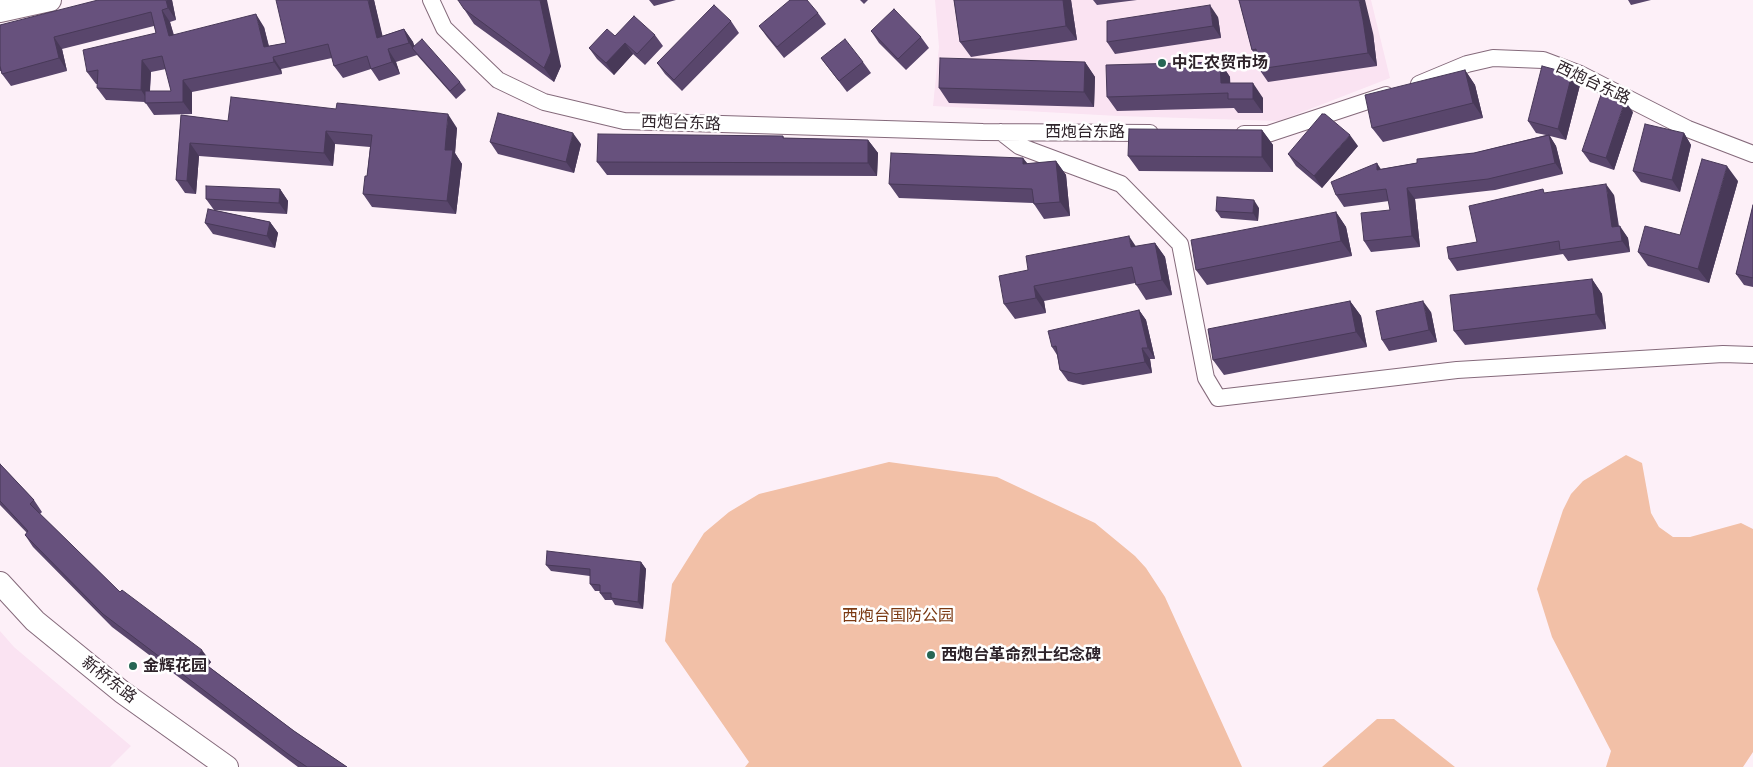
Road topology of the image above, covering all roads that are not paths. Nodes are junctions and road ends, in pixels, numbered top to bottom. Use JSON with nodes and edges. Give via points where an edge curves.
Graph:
{"nodes":[{"id":1,"x":50,"y":0,"type":"edge"},
{"id":2,"x":431,"y":0,"type":"edge"},
{"id":3,"x":0,"y":11,"type":"edge"},
{"id":4,"x":1001,"y":132,"type":"junction"},
{"id":5,"x":1170,"y":133,"type":"edge"},
{"id":6,"x":1229,"y":133,"type":"edge"},
{"id":7,"x":1753,"y":154,"type":"edge"},
{"id":8,"x":1753,"y":355,"type":"edge"},
{"id":9,"x":0,"y":582,"type":"edge"},
{"id":10,"x":227,"y":767,"type":"edge"}],
"edges":[{"from":1,"to":3,"type":"street"},
{"from":2,"to":4,"type":"street","name":"西炮台东路","via":[[444,28],[498,80],[544,102],[615,119]]},
{"from":4,"to":5,"type":"street","name":"西炮台东路"},
{"from":4,"to":8,"type":"street","via":[[1019,146],[1120,184],[1180,244],[1206,378],[1218,398],[1457,370],[1723,354]]},
{"from":6,"to":7,"type":"street","name":"西炮台东路","via":[[1268,134],[1347,110],[1468,64],[1493,58],[1522,58],[1543,60],[1580,74],[1688,129]]},
{"from":9,"to":10,"type":"street","name":"新桥东路","via":[[35,621],[122,692]]}]}
